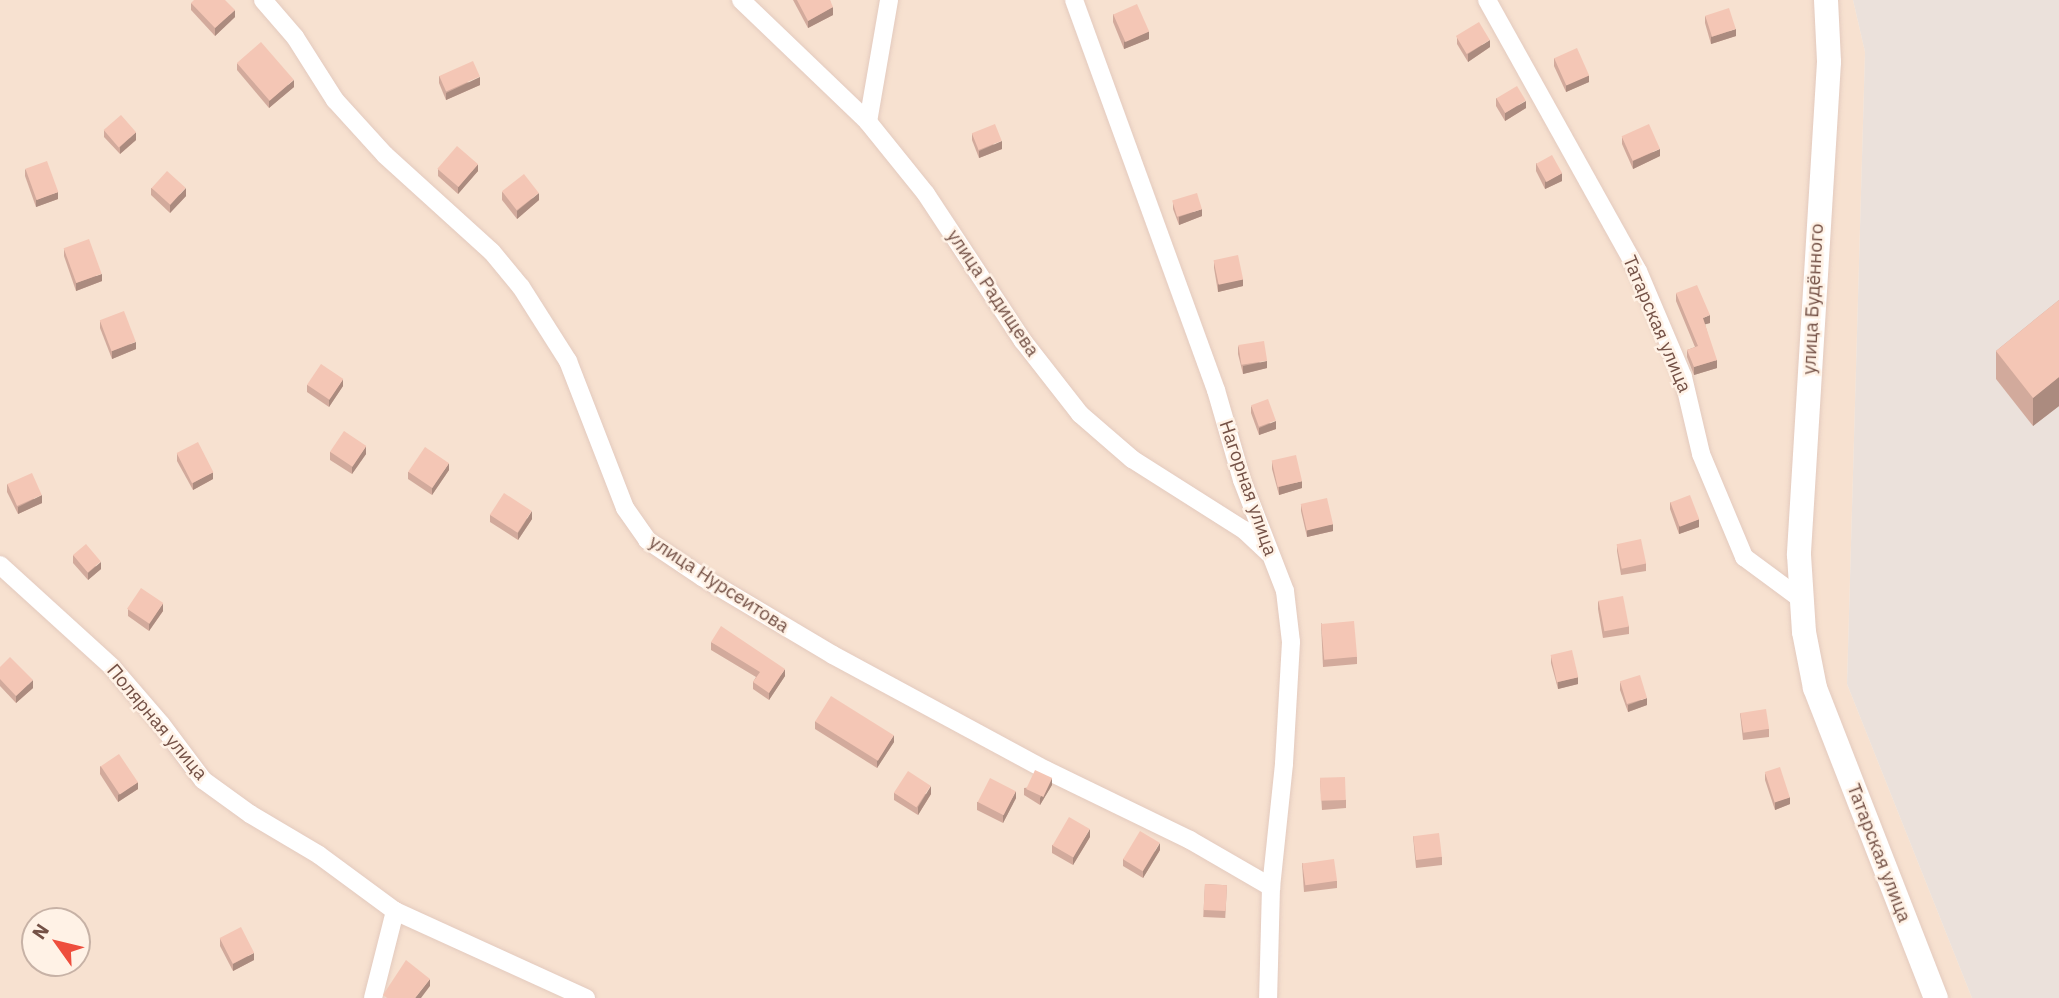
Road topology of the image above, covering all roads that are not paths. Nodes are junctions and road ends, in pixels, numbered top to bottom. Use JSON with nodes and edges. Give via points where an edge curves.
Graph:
{"nodes":[{"id":1,"x":263,"y":0,"type":"edge"},
{"id":2,"x":741,"y":0,"type":"edge"},
{"id":3,"x":889,"y":0,"type":"edge"},
{"id":4,"x":1074,"y":0,"type":"edge"},
{"id":5,"x":1487,"y":0,"type":"edge"},
{"id":6,"x":1826,"y":0,"type":"edge"},
{"id":7,"x":868,"y":122,"type":"junction"},
{"id":8,"x":1271,"y":555,"type":"junction"},
{"id":9,"x":0,"y":565,"type":"edge"},
{"id":10,"x":1801,"y":599,"type":"junction"},
{"id":11,"x":1271,"y":887,"type":"junction"},
{"id":12,"x":395,"y":911,"type":"junction"},
{"id":13,"x":373,"y":998,"type":"edge"},
{"id":14,"x":586,"y":998,"type":"edge"},
{"id":15,"x":1268,"y":998,"type":"edge"},
{"id":16,"x":1936,"y":998,"type":"edge"}],
"edges":[{"from":1,"to":11,"type":"street","name":"улица Нурсеитова","via":[[295,37],[335,100],[385,155],[492,252],[521,287],[568,361],[625,508],[647,540],[832,655],[1046,770],[1190,840]]},
{"from":2,"to":7,"type":"street","name":"улица Радищева"},
{"from":3,"to":7,"type":"street"},
{"from":4,"to":8,"type":"street","name":"Нагорная улица"},
{"from":5,"to":10,"type":"street","name":"Татарская улица","via":[[1638,271],[1683,377],[1701,454],[1744,556]]},
{"from":6,"to":10,"type":"street","name":"улица Будённого","via":[[1829,62],[1803,457]]},
{"from":7,"to":8,"type":"street","name":"улица Радищева","via":[[926,194],[1023,341],[1080,414],[1132,459],[1244,530]]},
{"from":8,"to":11,"type":"street","name":"Нагорная улица","via":[[1285,591],[1291,642]]},
{"from":9,"to":12,"type":"street","name":"Полярная улица","via":[[112,667],[204,780]]},
{"from":10,"to":16,"type":"street","name":"Татарская улица","via":[[1815,688]]},
{"from":11,"to":15,"type":"street","name":"Нагорная улица"},
{"from":12,"to":13,"type":"street"},
{"from":12,"to":14,"type":"street","name":"Полярная улица"}]}
